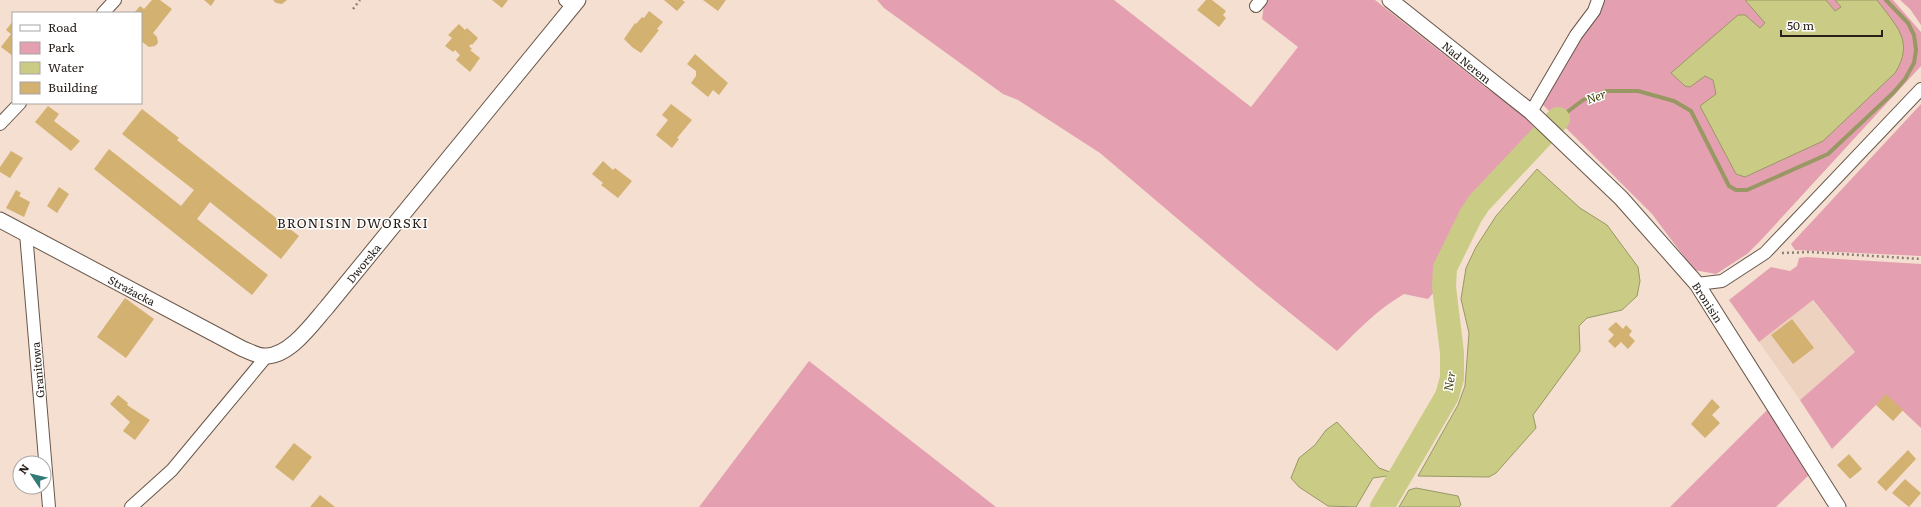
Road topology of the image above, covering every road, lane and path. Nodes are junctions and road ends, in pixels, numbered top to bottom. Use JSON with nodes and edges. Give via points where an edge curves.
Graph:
{"nodes":[{"id":1,"x":115,"y":0,"type":"edge"},
{"id":2,"x":360,"y":0,"type":"edge"},
{"id":3,"x":1390,"y":0,"type":"edge"},
{"id":4,"x":1598,"y":0,"type":"edge"},
{"id":5,"x":572,"y":2,"type":"edge"},
{"id":6,"x":353,"y":9,"type":"dead end"},
{"id":7,"x":104,"y":12,"type":"edge"},
{"id":8,"x":1921,"y":90,"type":"edge"},
{"id":9,"x":19,"y":104,"type":"edge"},
{"id":10,"x":1531,"y":112,"type":"junction"},
{"id":11,"x":0,"y":124,"type":"edge"},
{"id":12,"x":1549,"y":129,"type":"joint"},
{"id":13,"x":0,"y":220,"type":"edge"},
{"id":14,"x":26,"y":233,"type":"junction"},
{"id":15,"x":1765,"y":253,"type":"junction"},
{"id":16,"x":1921,"y":259,"type":"edge"},
{"id":17,"x":1697,"y":284,"type":"junction"},
{"id":18,"x":266,"y":357,"type":"junction"},
{"id":19,"x":49,"y":507,"type":"edge"},
{"id":20,"x":131,"y":507,"type":"edge"},
{"id":21,"x":1838,"y":507,"type":"edge"}],
"edges":[{"from":1,"to":7,"type":"street"},
{"from":2,"to":6,"type":"path"},
{"from":3,"to":10,"type":"street","name":"Nad Nerem"},
{"from":4,"to":10,"type":"street","via":[[1594,11],[1576,35]]},
{"from":5,"to":18,"type":"street","name":"Dworska","via":[[327,307],[298,339],[282,352]]},
{"from":8,"to":15,"type":"street"},
{"from":9,"to":11,"type":"street"},
{"from":10,"to":12,"type":"street","name":"Nad Nerem"},
{"from":12,"to":17,"type":"street","name":"Bronisin","via":[[1621,198]]},
{"from":13,"to":14,"type":"street","name":"Strażacka"},
{"from":14,"to":18,"type":"street","name":"Strażacka","via":[[243,349]]},
{"from":14,"to":19,"type":"street","name":"Granitowa"},
{"from":15,"to":16,"type":"path","via":[[1810,252]]},
{"from":15,"to":17,"type":"street","via":[[1722,281]]},
{"from":17,"to":21,"type":"street","name":"Bronisin"},
{"from":18,"to":20,"type":"street","name":"Dworska","via":[[172,470]]}]}
